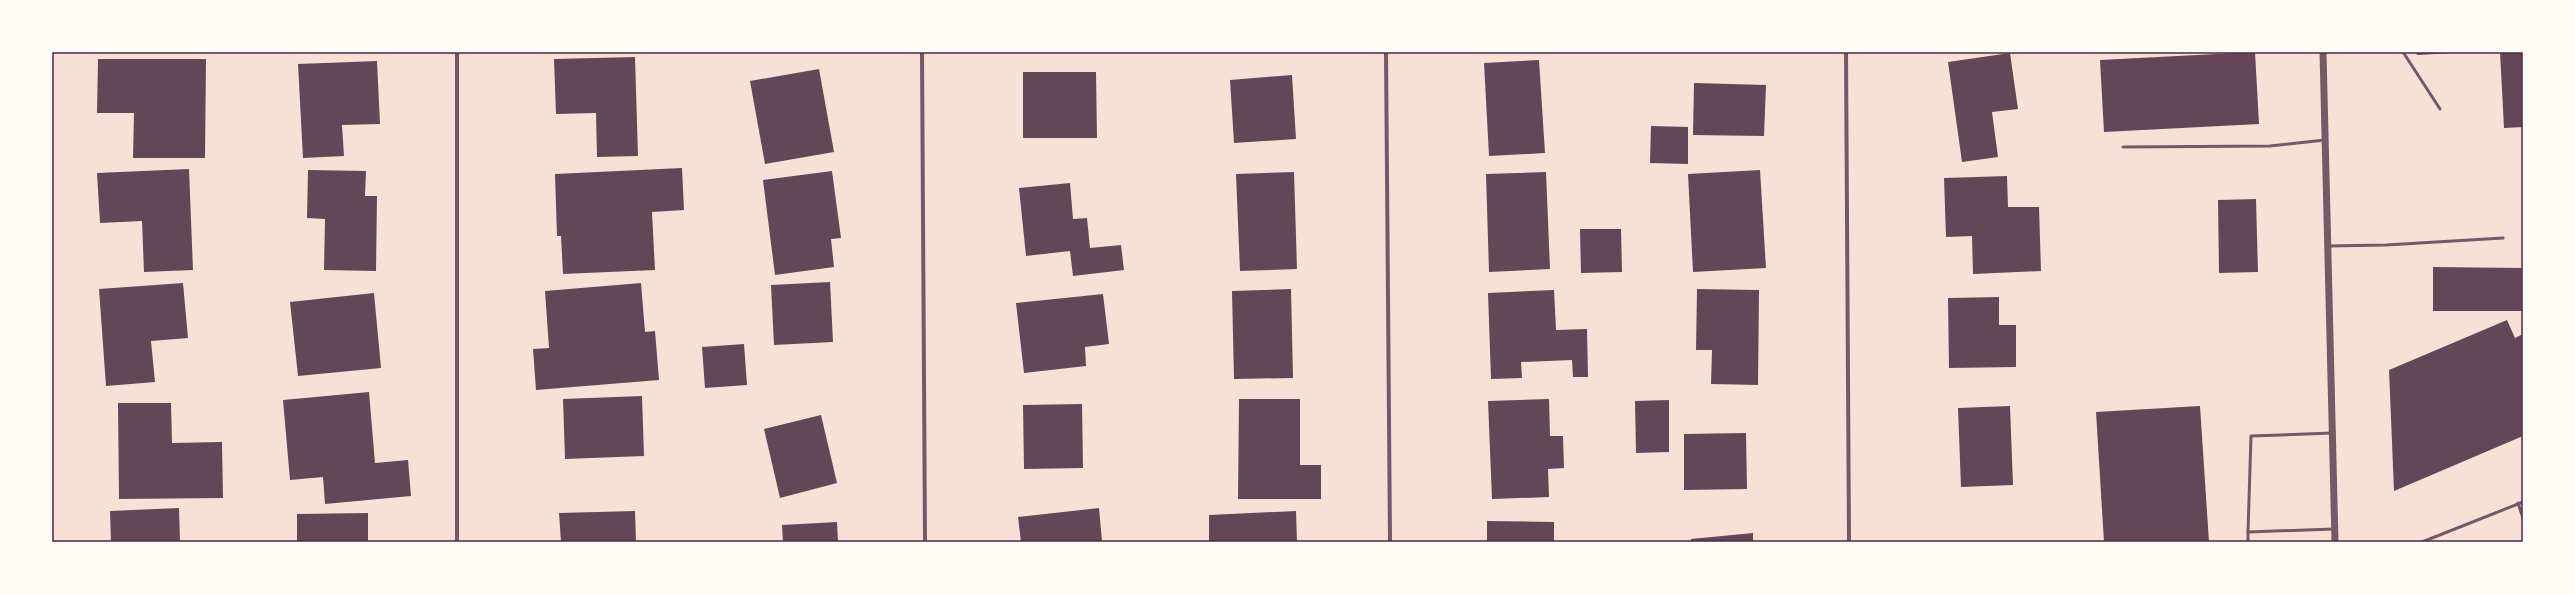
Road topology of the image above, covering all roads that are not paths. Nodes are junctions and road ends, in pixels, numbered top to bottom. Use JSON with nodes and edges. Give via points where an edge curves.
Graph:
{"nodes":[{"id":1,"x":457,"y":52,"type":"edge"},
{"id":2,"x":922,"y":52,"type":"edge"},
{"id":3,"x":1386,"y":52,"type":"edge"},
{"id":4,"x":1846,"y":52,"type":"edge"},
{"id":5,"x":2323,"y":52,"type":"edge"},
{"id":6,"x":2403,"y":52,"type":"edge"},
{"id":7,"x":2440,"y":109,"type":"dead end"},
{"id":8,"x":2325,"y":140,"type":"junction"},
{"id":9,"x":2123,"y":146,"type":"dead end"},
{"id":10,"x":2503,"y":238,"type":"dead end"},
{"id":11,"x":2327,"y":246,"type":"junction"},
{"id":12,"x":2332,"y":433,"type":"junction"},
{"id":13,"x":2523,"y":502,"type":"edge"},
{"id":14,"x":2518,"y":503,"type":"junction"},
{"id":15,"x":2523,"y":518,"type":"edge"},
{"id":16,"x":2334,"y":529,"type":"junction"},
{"id":17,"x":2248,"y":532,"type":"junction"},
{"id":18,"x":457,"y":542,"type":"edge"},
{"id":19,"x":925,"y":542,"type":"edge"},
{"id":20,"x":1390,"y":542,"type":"edge"},
{"id":21,"x":1849,"y":542,"type":"edge"},
{"id":22,"x":2248,"y":542,"type":"edge"},
{"id":23,"x":2335,"y":542,"type":"edge"},
{"id":24,"x":2422,"y":542,"type":"edge"}],
"edges":[{"from":1,"to":18,"type":"street"},
{"from":2,"to":19,"type":"street"},
{"from":3,"to":20,"type":"street"},
{"from":4,"to":21,"type":"street"},
{"from":5,"to":8,"type":"street"},
{"from":6,"to":7,"type":"lane"},
{"from":8,"to":9,"type":"lane","via":[[2270,146]]},
{"from":8,"to":11,"type":"street"},
{"from":10,"to":11,"type":"lane"},
{"from":11,"to":12,"type":"street"},
{"from":12,"to":16,"type":"street"},
{"from":12,"to":17,"type":"lane","via":[[2251,436]]},
{"from":13,"to":14,"type":"lane"},
{"from":14,"to":15,"type":"lane"},
{"from":14,"to":24,"type":"lane"},
{"from":16,"to":17,"type":"lane"},
{"from":16,"to":23,"type":"street"},
{"from":17,"to":22,"type":"lane"}]}
